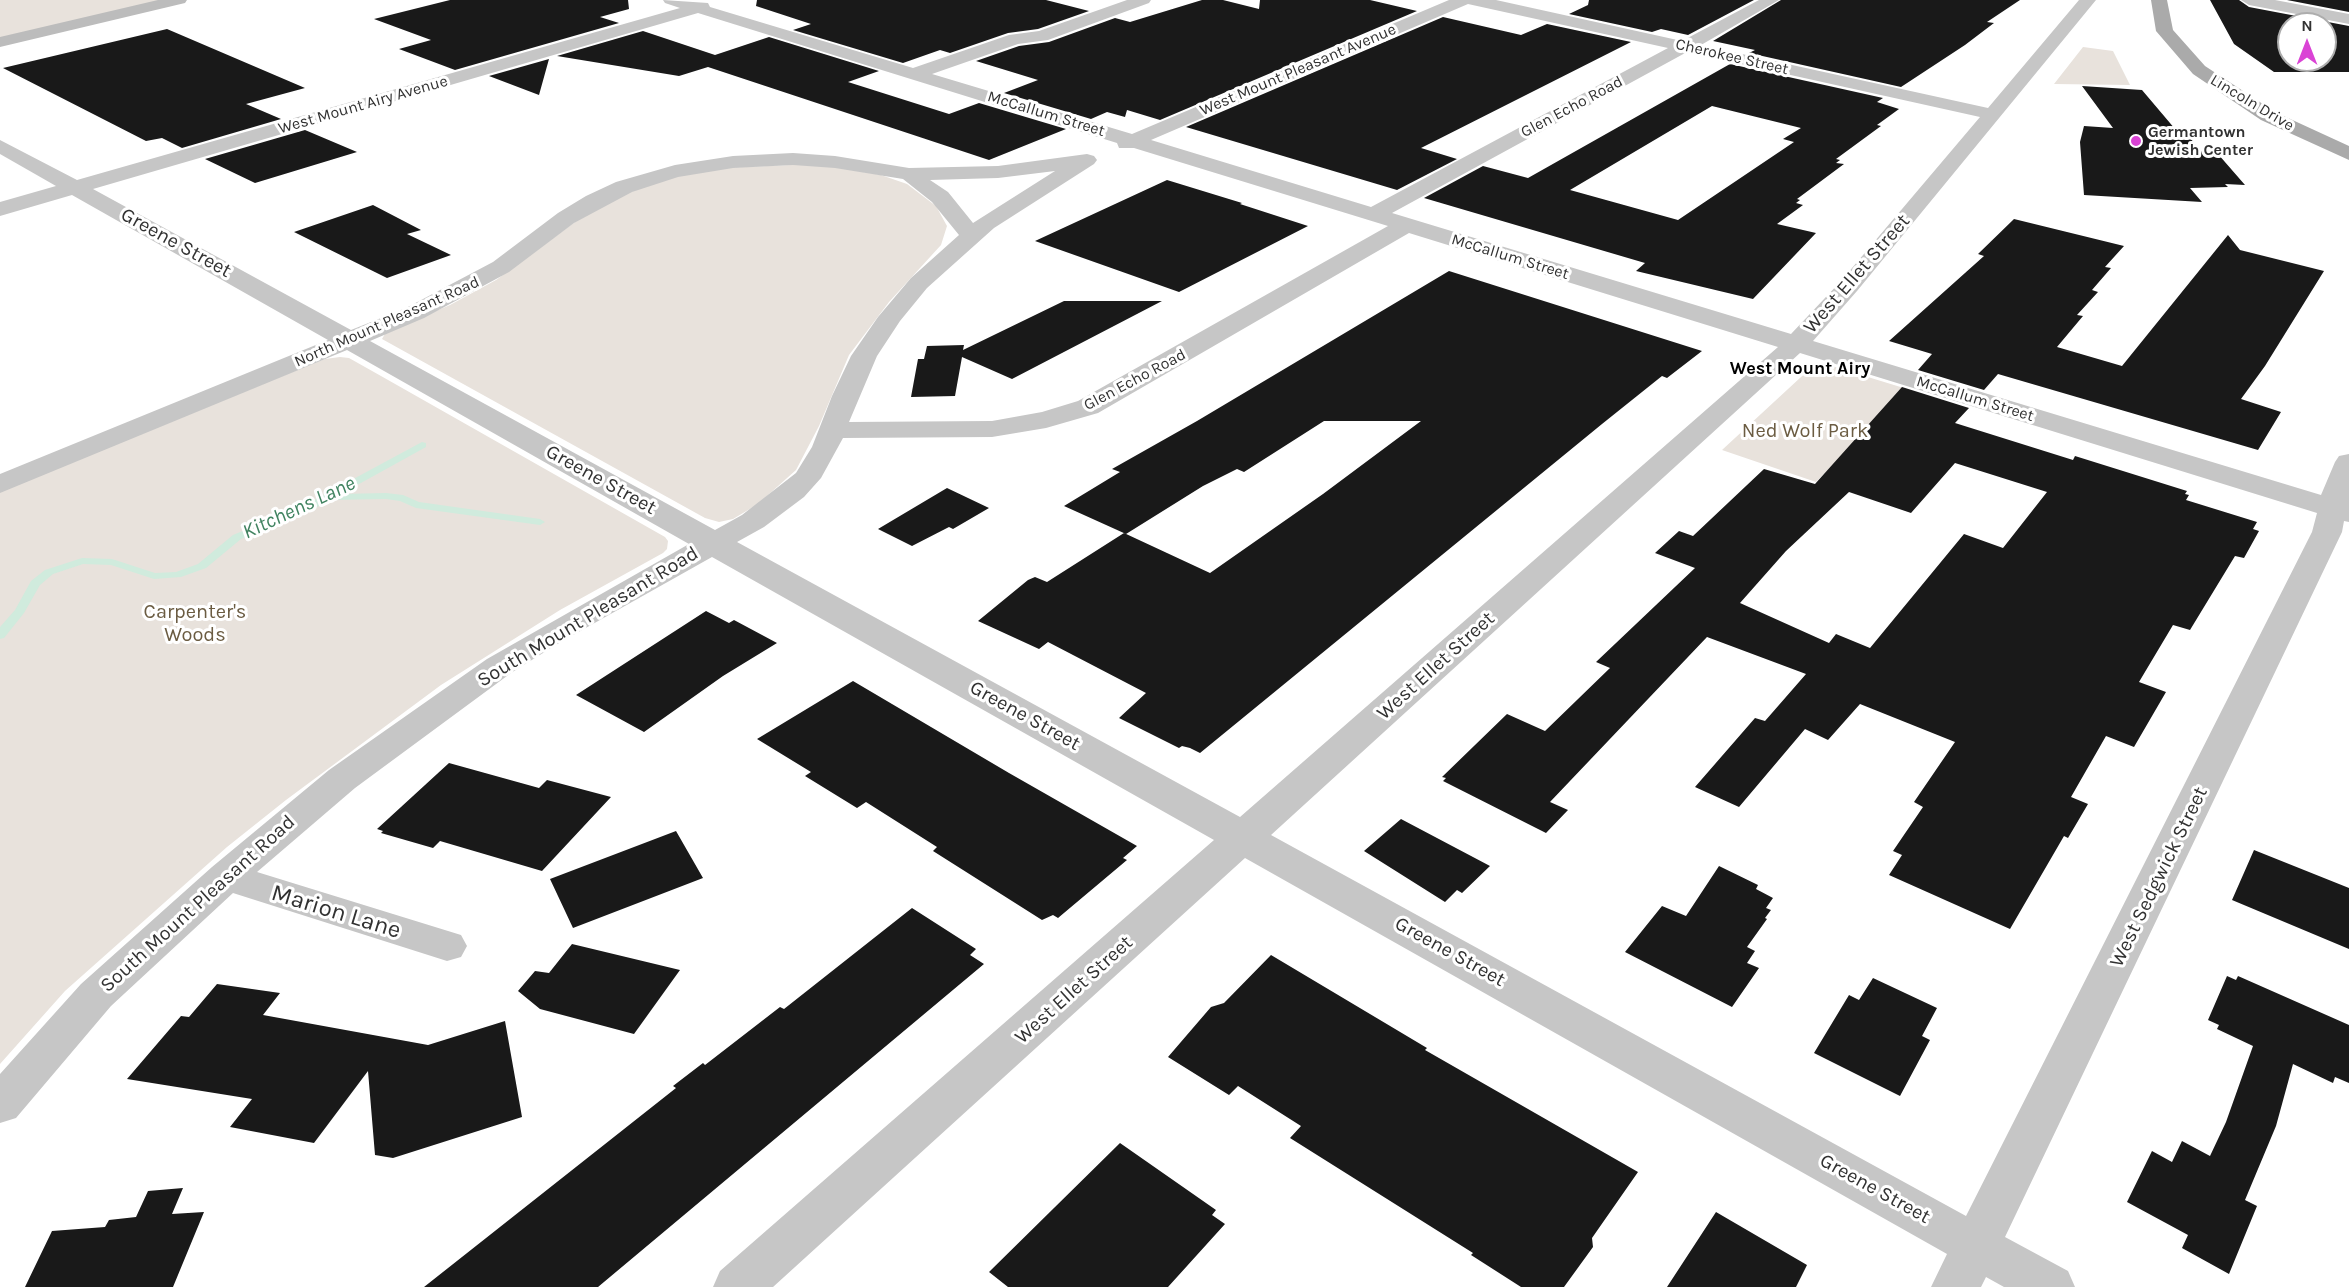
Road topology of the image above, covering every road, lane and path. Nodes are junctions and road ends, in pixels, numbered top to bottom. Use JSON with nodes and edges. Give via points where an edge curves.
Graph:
{"nodes":[{"id":1,"x":179,"y":0,"type":"edge"},
{"id":2,"x":671,"y":0,"type":"edge"},
{"id":3,"x":727,"y":0,"type":"edge"},
{"id":4,"x":1107,"y":0,"type":"edge"},
{"id":5,"x":1143,"y":0,"type":"edge"},
{"id":6,"x":1463,"y":0,"type":"edge"},
{"id":7,"x":1473,"y":0,"type":"edge"},
{"id":8,"x":1771,"y":0,"type":"edge"},
{"id":9,"x":2088,"y":0,"type":"edge"},
{"id":10,"x":2159,"y":0,"type":"edge"},
{"id":11,"x":2249,"y":0,"type":"edge"},
{"id":12,"x":698,"y":8,"type":"junction"},
{"id":13,"x":2349,"y":19,"type":"edge"},
{"id":14,"x":1015,"y":39,"type":"junction"},
{"id":15,"x":0,"y":42,"type":"edge"},
{"id":16,"x":1685,"y":46,"type":"junction"},
{"id":17,"x":914,"y":74,"type":"junction"},
{"id":18,"x":1991,"y":114,"type":"junction"},
{"id":19,"x":1133,"y":141,"type":"junction"},
{"id":20,"x":0,"y":146,"type":"edge"},
{"id":21,"x":2349,"y":154,"type":"edge"},
{"id":22,"x":1087,"y":160,"type":"junction"},
{"id":23,"x":909,"y":174,"type":"junction"},
{"id":24,"x":75,"y":187,"type":"junction"},
{"id":25,"x":0,"y":209,"type":"edge"},
{"id":26,"x":1372,"y":215,"type":"junction"},
{"id":27,"x":1406,"y":225,"type":"junction"},
{"id":28,"x":970,"y":234,"type":"junction"},
{"id":29,"x":351,"y":341,"type":"junction"},
{"id":30,"x":1796,"y":345,"type":"junction"},
{"id":31,"x":833,"y":430,"type":"junction"},
{"id":32,"x":2349,"y":462,"type":"edge"},
{"id":33,"x":0,"y":484,"type":"edge"},
{"id":34,"x":2341,"y":511,"type":"edge"},
{"id":35,"x":713,"y":543,"type":"junction"},
{"id":36,"x":1245,"y":838,"type":"junction"},
{"id":37,"x":226,"y":877,"type":"junction"},
{"id":38,"x":447,"y":946,"type":"dead end"},
{"id":39,"x":0,"y":1106,"type":"edge"},
{"id":40,"x":1966,"y":1266,"type":"edge"},
{"id":41,"x":738,"y":1287,"type":"edge"},
{"id":42,"x":2050,"y":1287,"type":"edge"}],
"edges":[{"from":1,"to":15,"type":"street"},
{"from":2,"to":12,"type":"street","name":"McCallum Street"},
{"from":3,"to":12,"type":"street","name":"West Mount Airy Avenue"},
{"from":4,"to":14,"type":"street","via":[[1020,30]]},
{"from":5,"to":14,"type":"street","via":[[1042,36]]},
{"from":6,"to":19,"type":"street","name":"West Mount Pleasant Avenue"},
{"from":7,"to":16,"type":"street","name":"Cherokee Street"},
{"from":8,"to":16,"type":"street","name":"Glen Echo Road"},
{"from":9,"to":18,"type":"street","name":"West Ellet Street"},
{"from":10,"to":21,"type":"main road","name":"Lincoln Drive","via":[[2165,32],[2199,70],[2268,116]]},
{"from":11,"to":13,"type":"street"},
{"from":12,"to":17,"type":"street","name":"McCallum Street"},
{"from":12,"to":24,"type":"street","name":"West Mount Airy Avenue"},
{"from":14,"to":17,"type":"street"},
{"from":16,"to":18,"type":"street","name":"Cherokee Street"},
{"from":16,"to":26,"type":"street","name":"Glen Echo Road"},
{"from":17,"to":19,"type":"street","name":"McCallum Street"},
{"from":18,"to":30,"type":"street","name":"West Ellet Street"},
{"from":19,"to":22,"type":"street","name":"North Mount Pleasant Road"},
{"from":19,"to":26,"type":"street","name":"McCallum Street"},
{"from":20,"to":24,"type":"street","name":"Greene Street"},
{"from":22,"to":23,"type":"street","name":"North Mount Pleasant Road","via":[[998,172]]},
{"from":22,"to":28,"type":"street","name":"South Mount Pleasant Road"},
{"from":23,"to":28,"type":"street","name":"North Mount Pleasant Road","via":[[940,197]]},
{"from":23,"to":29,"type":"street","name":"North Mount Pleasant Road","via":[[836,162],[784,159],[712,164],[657,176],[587,205],[517,257],[467,287]]},
{"from":24,"to":25,"type":"street","name":"West Mount Airy Avenue"},
{"from":24,"to":29,"type":"street","name":"Greene Street"},
{"from":26,"to":27,"type":"street","name":"McCallum Street"},
{"from":27,"to":30,"type":"street","name":"McCallum Street"},
{"from":27,"to":31,"type":"street","name":"Glen Echo Road","via":[[1088,407],[1046,420],[992,429]]},
{"from":28,"to":31,"type":"street","name":"South Mount Pleasant Road","via":[[925,276],[876,336],[853,376]]},
{"from":29,"to":33,"type":"street","name":"North Mount Pleasant Road"},
{"from":29,"to":35,"type":"street","name":"Greene Street"},
{"from":30,"to":34,"type":"street","name":"McCallum Street"},
{"from":30,"to":36,"type":"street","name":"West Ellet Street"},
{"from":31,"to":35,"type":"street","name":"South Mount Pleasant Road","via":[[817,465],[794,491],[769,511]]},
{"from":32,"to":34,"type":"street","name":"West Sedgwick Street","via":[[2335,496]]},
{"from":34,"to":40,"type":"street","name":"West Sedgwick Street","via":[[2327,532]]},
{"from":35,"to":36,"type":"street","name":"Greene Street"},
{"from":35,"to":37,"type":"street","name":"South Mount Pleasant Road","via":[[612,597],[490,673],[342,779]]},
{"from":36,"to":40,"type":"street","name":"Greene Street"},
{"from":36,"to":41,"type":"street","name":"West Ellet Street"},
{"from":37,"to":38,"type":"street","name":"Marion Lane"},
{"from":37,"to":39,"type":"street","name":"South Mount Pleasant Road","via":[[96,995]]},
{"from":40,"to":42,"type":"street","name":"Greene Street"}]}
